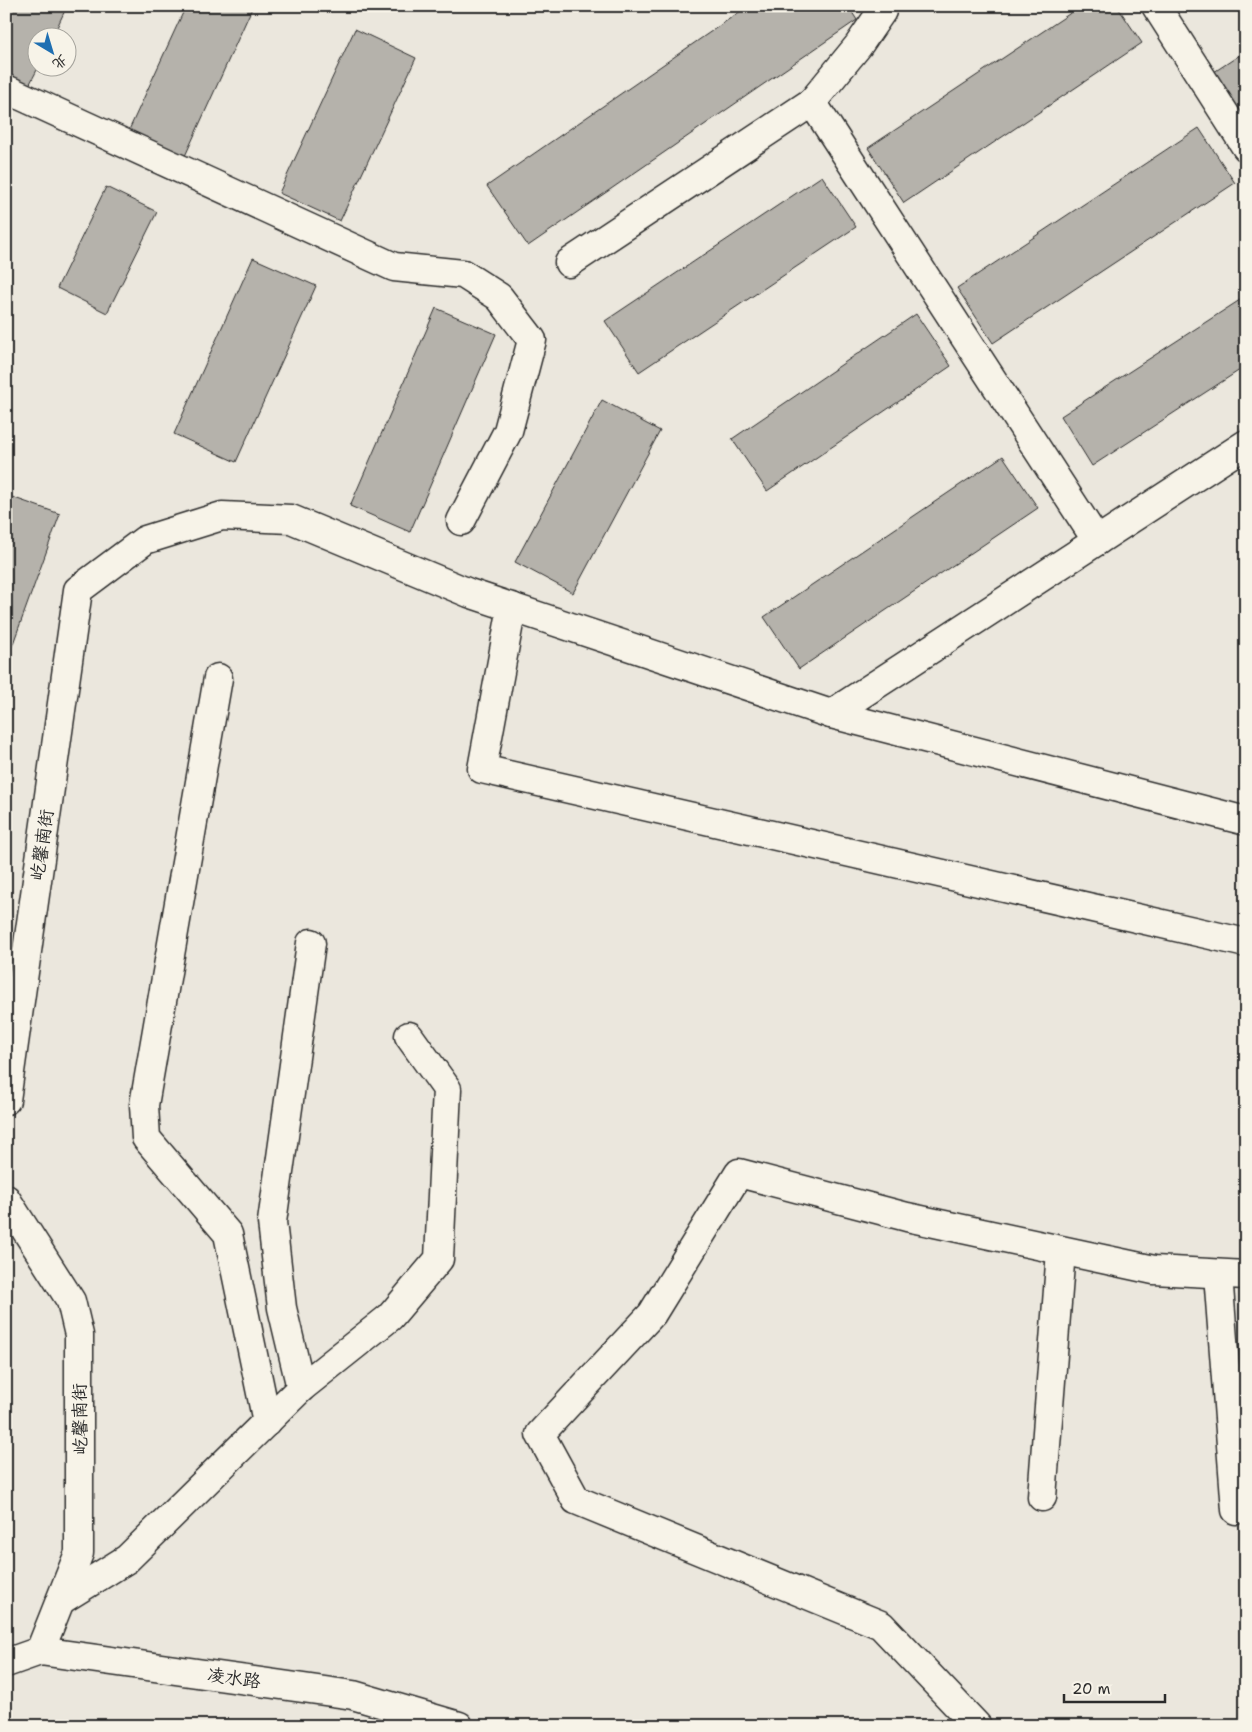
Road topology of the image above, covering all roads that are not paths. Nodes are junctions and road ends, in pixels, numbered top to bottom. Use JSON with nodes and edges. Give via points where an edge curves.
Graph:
{"nodes":[{"id":1,"x":882,"y":6,"type":"edge"},
{"id":2,"x":1156,"y":6,"type":"edge"},
{"id":3,"x":6,"y":90,"type":"edge"},
{"id":4,"x":812,"y":102,"type":"junction"},
{"id":5,"x":1246,"y":147,"type":"edge"},
{"id":6,"x":569,"y":263,"type":"dead end"},
{"id":7,"x":1246,"y":444,"type":"edge"},
{"id":8,"x":461,"y":521,"type":"dead end"},
{"id":9,"x":1097,"y":541,"type":"junction"},
{"id":10,"x":512,"y":608,"type":"junction"},
{"id":11,"x":218,"y":678,"type":"dead end"},
{"id":12,"x":831,"y":714,"type":"junction"},
{"id":13,"x":1246,"y":821,"type":"edge"},
{"id":14,"x":311,"y":943,"type":"dead end"},
{"id":15,"x":1246,"y":943,"type":"edge"},
{"id":16,"x":409,"y":1036,"type":"dead end"},
{"id":17,"x":6,"y":1100,"type":"edge"},
{"id":18,"x":6,"y":1199,"type":"edge"},
{"id":19,"x":1061,"y":1251,"type":"junction"},
{"id":20,"x":1218,"y":1274,"type":"junction"},
{"id":21,"x":1246,"y":1275,"type":"edge"},
{"id":22,"x":301,"y":1388,"type":"junction"},
{"id":23,"x":267,"y":1422,"type":"junction"},
{"id":24,"x":1042,"y":1497,"type":"dead end"},
{"id":25,"x":1236,"y":1510,"type":"dead end"},
{"id":26,"x":61,"y":1600,"type":"junction"},
{"id":27,"x":40,"y":1651,"type":"junction"},
{"id":28,"x":6,"y":1663,"type":"edge"},
{"id":29,"x":459,"y":1726,"type":"edge"},
{"id":30,"x":977,"y":1726,"type":"edge"}],
"edges":[{"from":1,"to":4,"type":"street","via":[[882,11],[858,46]]},
{"from":2,"to":5,"type":"street"},
{"from":3,"to":8,"type":"street","via":[[394,267],[463,274],[500,298],[532,340],[508,431]]},
{"from":4,"to":6,"type":"street"},
{"from":4,"to":9,"type":"street"},
{"from":7,"to":9,"type":"street"},
{"from":9,"to":12,"type":"street"},
{"from":10,"to":12,"type":"street"},
{"from":10,"to":15,"type":"street","via":[[482,769]]},
{"from":10,"to":17,"type":"street","name":"屹馨南街","via":[[292,518],[222,516],[145,540],[78,590]]},
{"from":11,"to":23,"type":"street","via":[[144,1105],[146,1138],[228,1234]]},
{"from":12,"to":13,"type":"street"},
{"from":14,"to":22,"type":"street","via":[[272,1222],[282,1308]]},
{"from":16,"to":22,"type":"street","via":[[447,1089],[439,1259],[390,1317]]},
{"from":18,"to":26,"type":"street","name":"屹馨南街","via":[[71,1301],[80,1335],[79,1553]]},
{"from":19,"to":20,"type":"street","via":[[1154,1270]]},
{"from":19,"to":24,"type":"street"},
{"from":19,"to":30,"type":"street","via":[[907,1217],[739,1173],[652,1314],[540,1434],[576,1500],[881,1625]]},
{"from":20,"to":21,"type":"street"},
{"from":20,"to":25,"type":"street"},
{"from":22,"to":23,"type":"street"},
{"from":23,"to":26,"type":"street","via":[[127,1559]]},
{"from":26,"to":27,"type":"street","name":"屹馨南街"},
{"from":27,"to":28,"type":"street","name":"凌水路"},
{"from":27,"to":29,"type":"street","name":"凌水路","via":[[353,1695]]}]}
